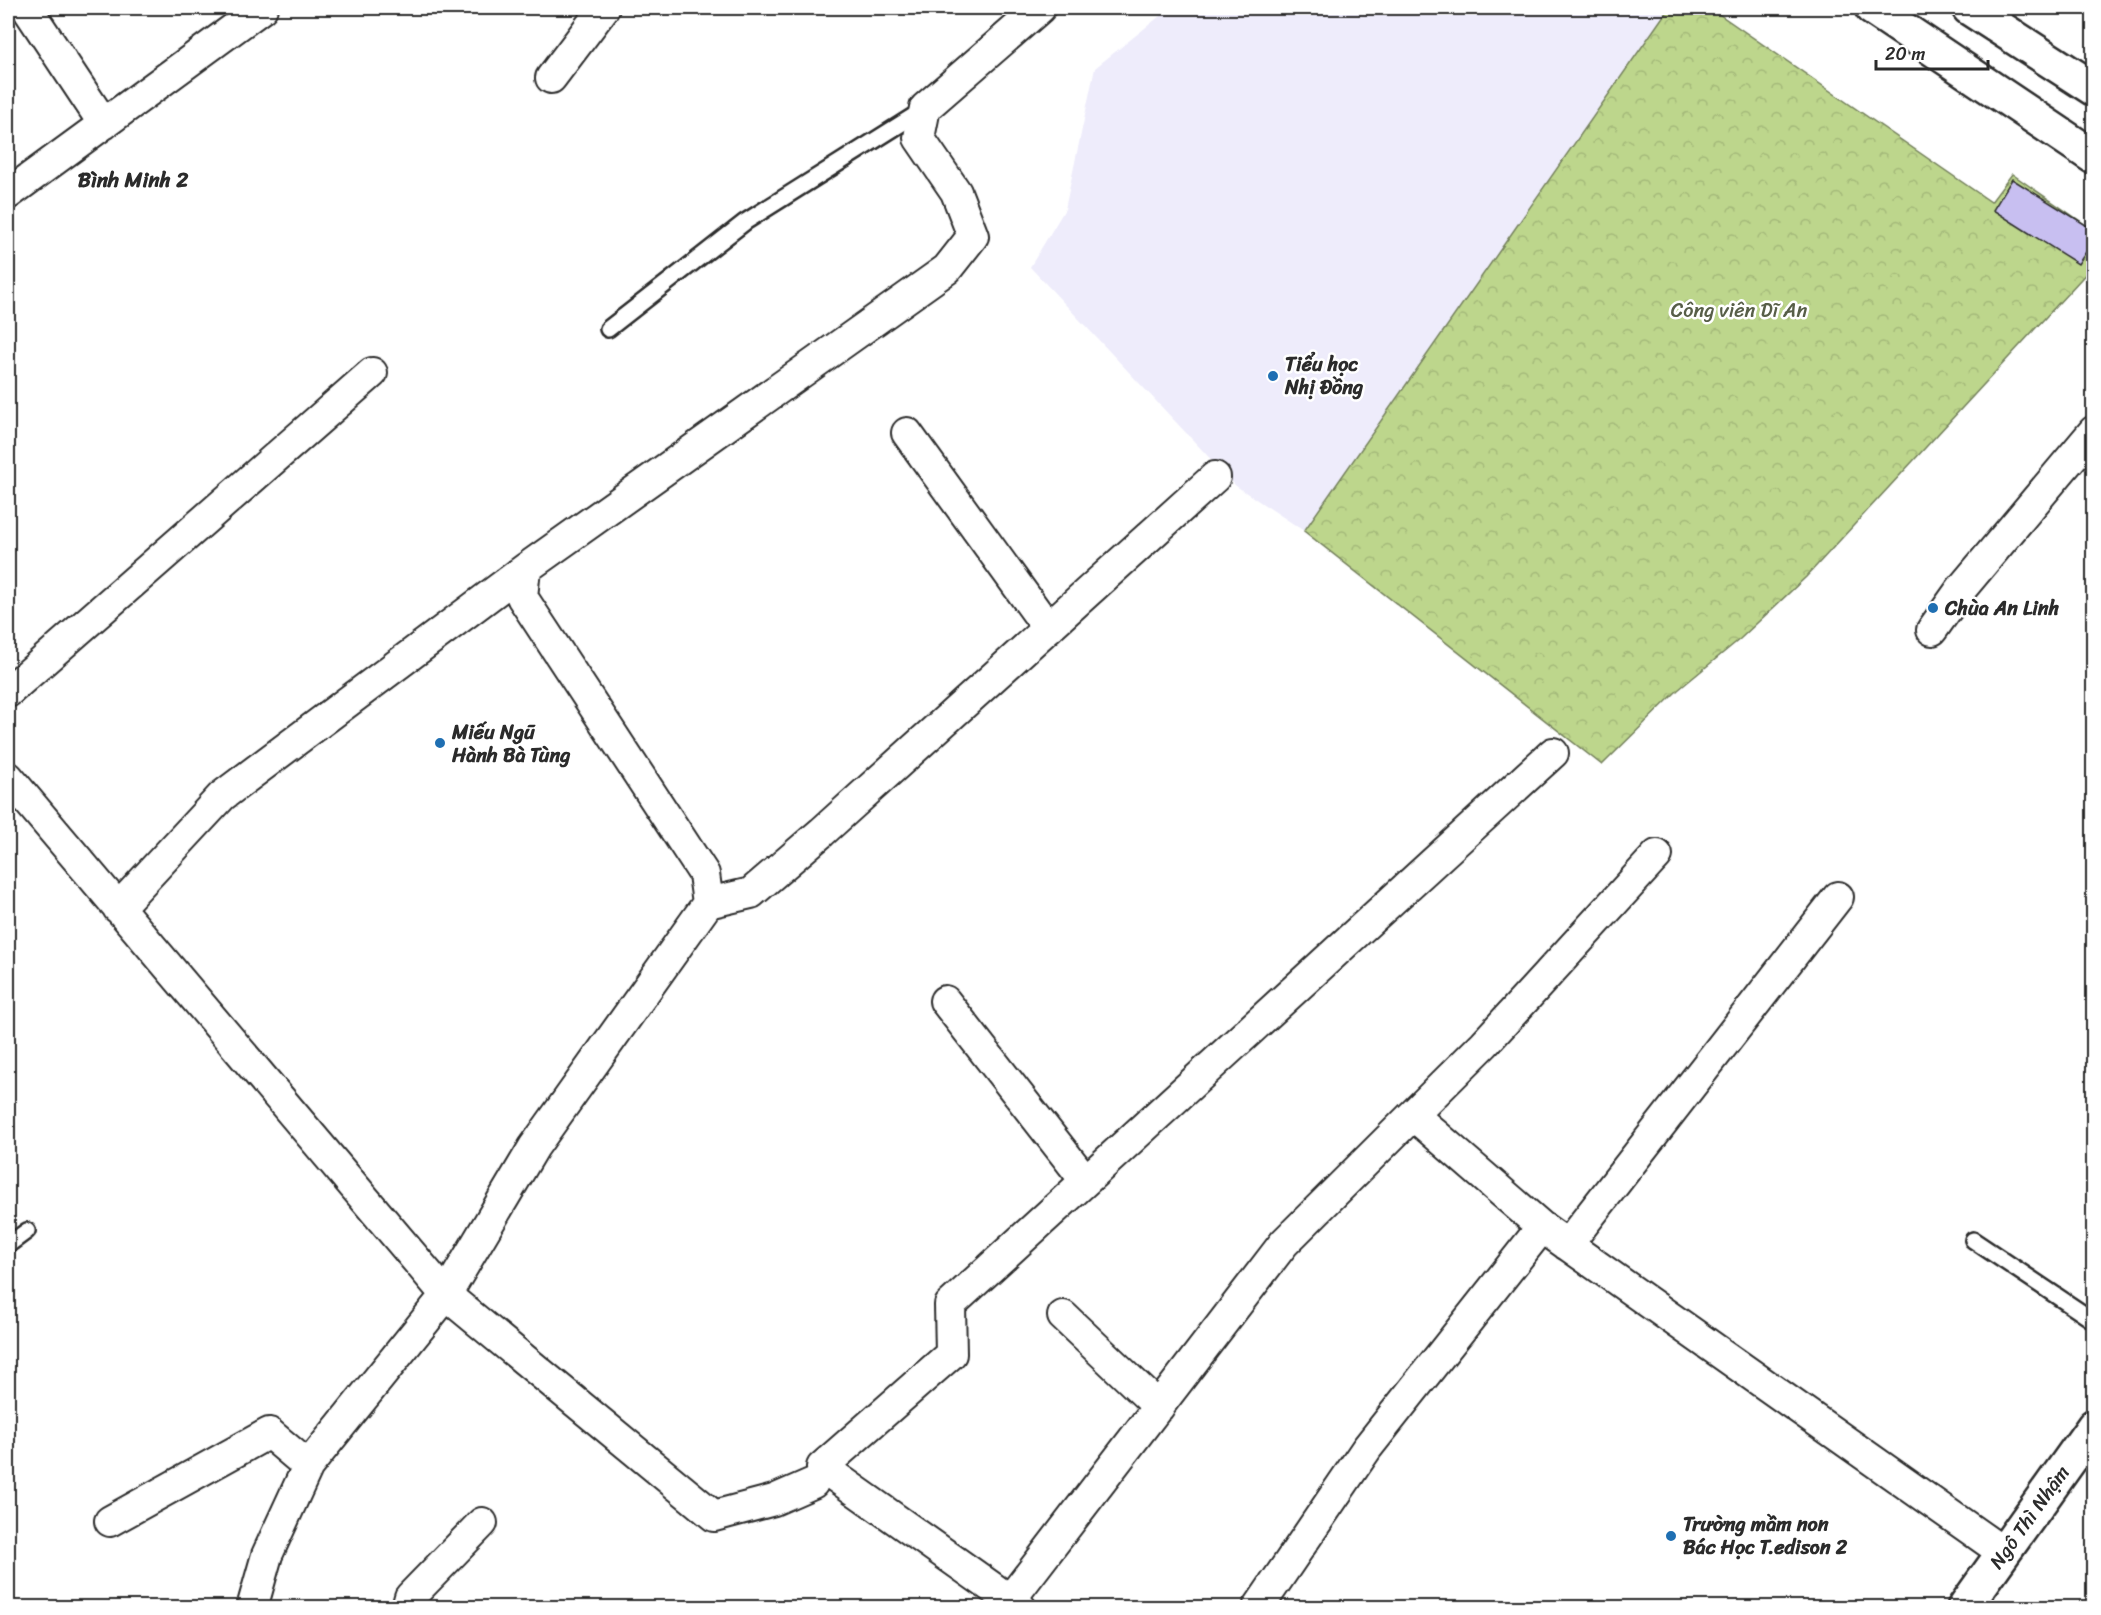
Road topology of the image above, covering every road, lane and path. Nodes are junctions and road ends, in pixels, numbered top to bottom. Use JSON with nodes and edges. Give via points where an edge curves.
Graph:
{"nodes":[{"id":1,"x":27,"y":8,"type":"edge"},
{"id":2,"x":262,"y":8,"type":"edge"},
{"id":3,"x":604,"y":8,"type":"edge"},
{"id":4,"x":1040,"y":8,"type":"edge"},
{"id":5,"x":1872,"y":8,"type":"edge"},
{"id":6,"x":1969,"y":8,"type":"edge"},
{"id":7,"x":551,"y":78,"type":"dead end"},
{"id":8,"x":2094,"y":89,"type":"edge"},
{"id":9,"x":925,"y":108,"type":"junction"},
{"id":10,"x":104,"y":124,"type":"junction"},
{"id":11,"x":2094,"y":157,"type":"edge"},
{"id":12,"x":8,"y":194,"type":"edge"},
{"id":13,"x":608,"y":329,"type":"dead end"},
{"id":14,"x":372,"y":373,"type":"dead end"},
{"id":15,"x":2094,"y":431,"type":"edge"},
{"id":16,"x":907,"y":433,"type":"dead end"},
{"id":17,"x":1215,"y":477,"type":"dead end"},
{"id":18,"x":525,"y":569,"type":"junction"},
{"id":19,"x":1048,"y":628,"type":"junction"},
{"id":20,"x":1932,"y":630,"type":"dead end"},
{"id":21,"x":8,"y":692,"type":"edge"},
{"id":22,"x":1553,"y":753,"type":"dead end"},
{"id":23,"x":8,"y":777,"type":"edge"},
{"id":24,"x":1657,"y":855,"type":"dead end"},
{"id":25,"x":1838,"y":897,"type":"dead end"},
{"id":26,"x":708,"y":903,"type":"junction"},
{"id":27,"x":118,"y":908,"type":"junction"},
{"id":28,"x":945,"y":1000,"type":"dead end"},
{"id":29,"x":1413,"y":1115,"type":"junction"},
{"id":30,"x":1085,"y":1180,"type":"junction"},
{"id":31,"x":1542,"y":1227,"type":"junction"},
{"id":32,"x":27,"y":1231,"type":"dead end"},
{"id":33,"x":1973,"y":1240,"type":"dead end"},
{"id":34,"x":8,"y":1245,"type":"edge"},
{"id":35,"x":1567,"y":1245,"type":"junction"},
{"id":36,"x":446,"y":1295,"type":"junction"},
{"id":37,"x":1063,"y":1316,"type":"dead end"},
{"id":38,"x":2094,"y":1321,"type":"edge"},
{"id":39,"x":1159,"y":1407,"type":"junction"},
{"id":40,"x":2094,"y":1426,"type":"edge"},
{"id":41,"x":308,"y":1466,"type":"junction"},
{"id":42,"x":813,"y":1483,"type":"dead end"},
{"id":43,"x":110,"y":1521,"type":"dead end"},
{"id":44,"x":482,"y":1523,"type":"dead end"},
{"id":45,"x":2004,"y":1553,"type":"junction"},
{"id":46,"x":1015,"y":1604,"type":"edge"},
{"id":47,"x":252,"y":1608,"type":"edge"},
{"id":48,"x":407,"y":1608,"type":"edge"},
{"id":49,"x":1258,"y":1608,"type":"edge"},
{"id":50,"x":1964,"y":1608,"type":"edge"}],
"edges":[{"from":1,"to":10,"type":"street"},
{"from":2,"to":10,"type":"street"},
{"from":3,"to":7,"type":"street"},
{"from":4,"to":9,"type":"street"},
{"from":5,"to":11,"type":"main road"},
{"from":6,"to":8,"type":"main road"},
{"from":9,"to":13,"type":"lane","via":[[745,222]]},
{"from":9,"to":18,"type":"street","via":[[919,138],[956,192],[973,236],[946,269]]},
{"from":10,"to":12,"type":"street"},
{"from":14,"to":21,"type":"street"},
{"from":15,"to":20,"type":"street","via":[[1962,588]]},
{"from":16,"to":19,"type":"street"},
{"from":17,"to":19,"type":"street"},
{"from":18,"to":26,"type":"street","via":[[522,597],[704,874]]},
{"from":18,"to":27,"type":"street","via":[[222,796]]},
{"from":19,"to":26,"type":"street","via":[[751,893]]},
{"from":22,"to":30,"type":"street"},
{"from":23,"to":27,"type":"street"},
{"from":24,"to":29,"type":"street","via":[[1484,1044]]},
{"from":25,"to":35,"type":"street"},
{"from":26,"to":36,"type":"street","via":[[534,1147]]},
{"from":27,"to":36,"type":"street"},
{"from":28,"to":30,"type":"street"},
{"from":29,"to":31,"type":"street"},
{"from":29,"to":39,"type":"street","via":[[1284,1244]]},
{"from":30,"to":46,"type":"street","via":[[950,1305],[951,1354],[822,1467]]},
{"from":31,"to":35,"type":"street"},
{"from":31,"to":49,"type":"street","via":[[1367,1448]]},
{"from":32,"to":34,"type":"lane"},
{"from":33,"to":38,"type":"lane"},
{"from":35,"to":45,"type":"street"},
{"from":36,"to":41,"type":"street"},
{"from":36,"to":42,"type":"street","via":[[714,1516],[774,1500]]},
{"from":37,"to":39,"type":"street"},
{"from":39,"to":46,"type":"street"},
{"from":40,"to":45,"type":"main road","name":"Ngô Thì Nhậm"},
{"from":41,"to":43,"type":"street","via":[[269,1433]]},
{"from":41,"to":47,"type":"street","via":[[267,1555]]},
{"from":44,"to":48,"type":"street","via":[[410,1597]]},
{"from":45,"to":50,"type":"main road","name":"Ngô Thì Nhậm"}]}
